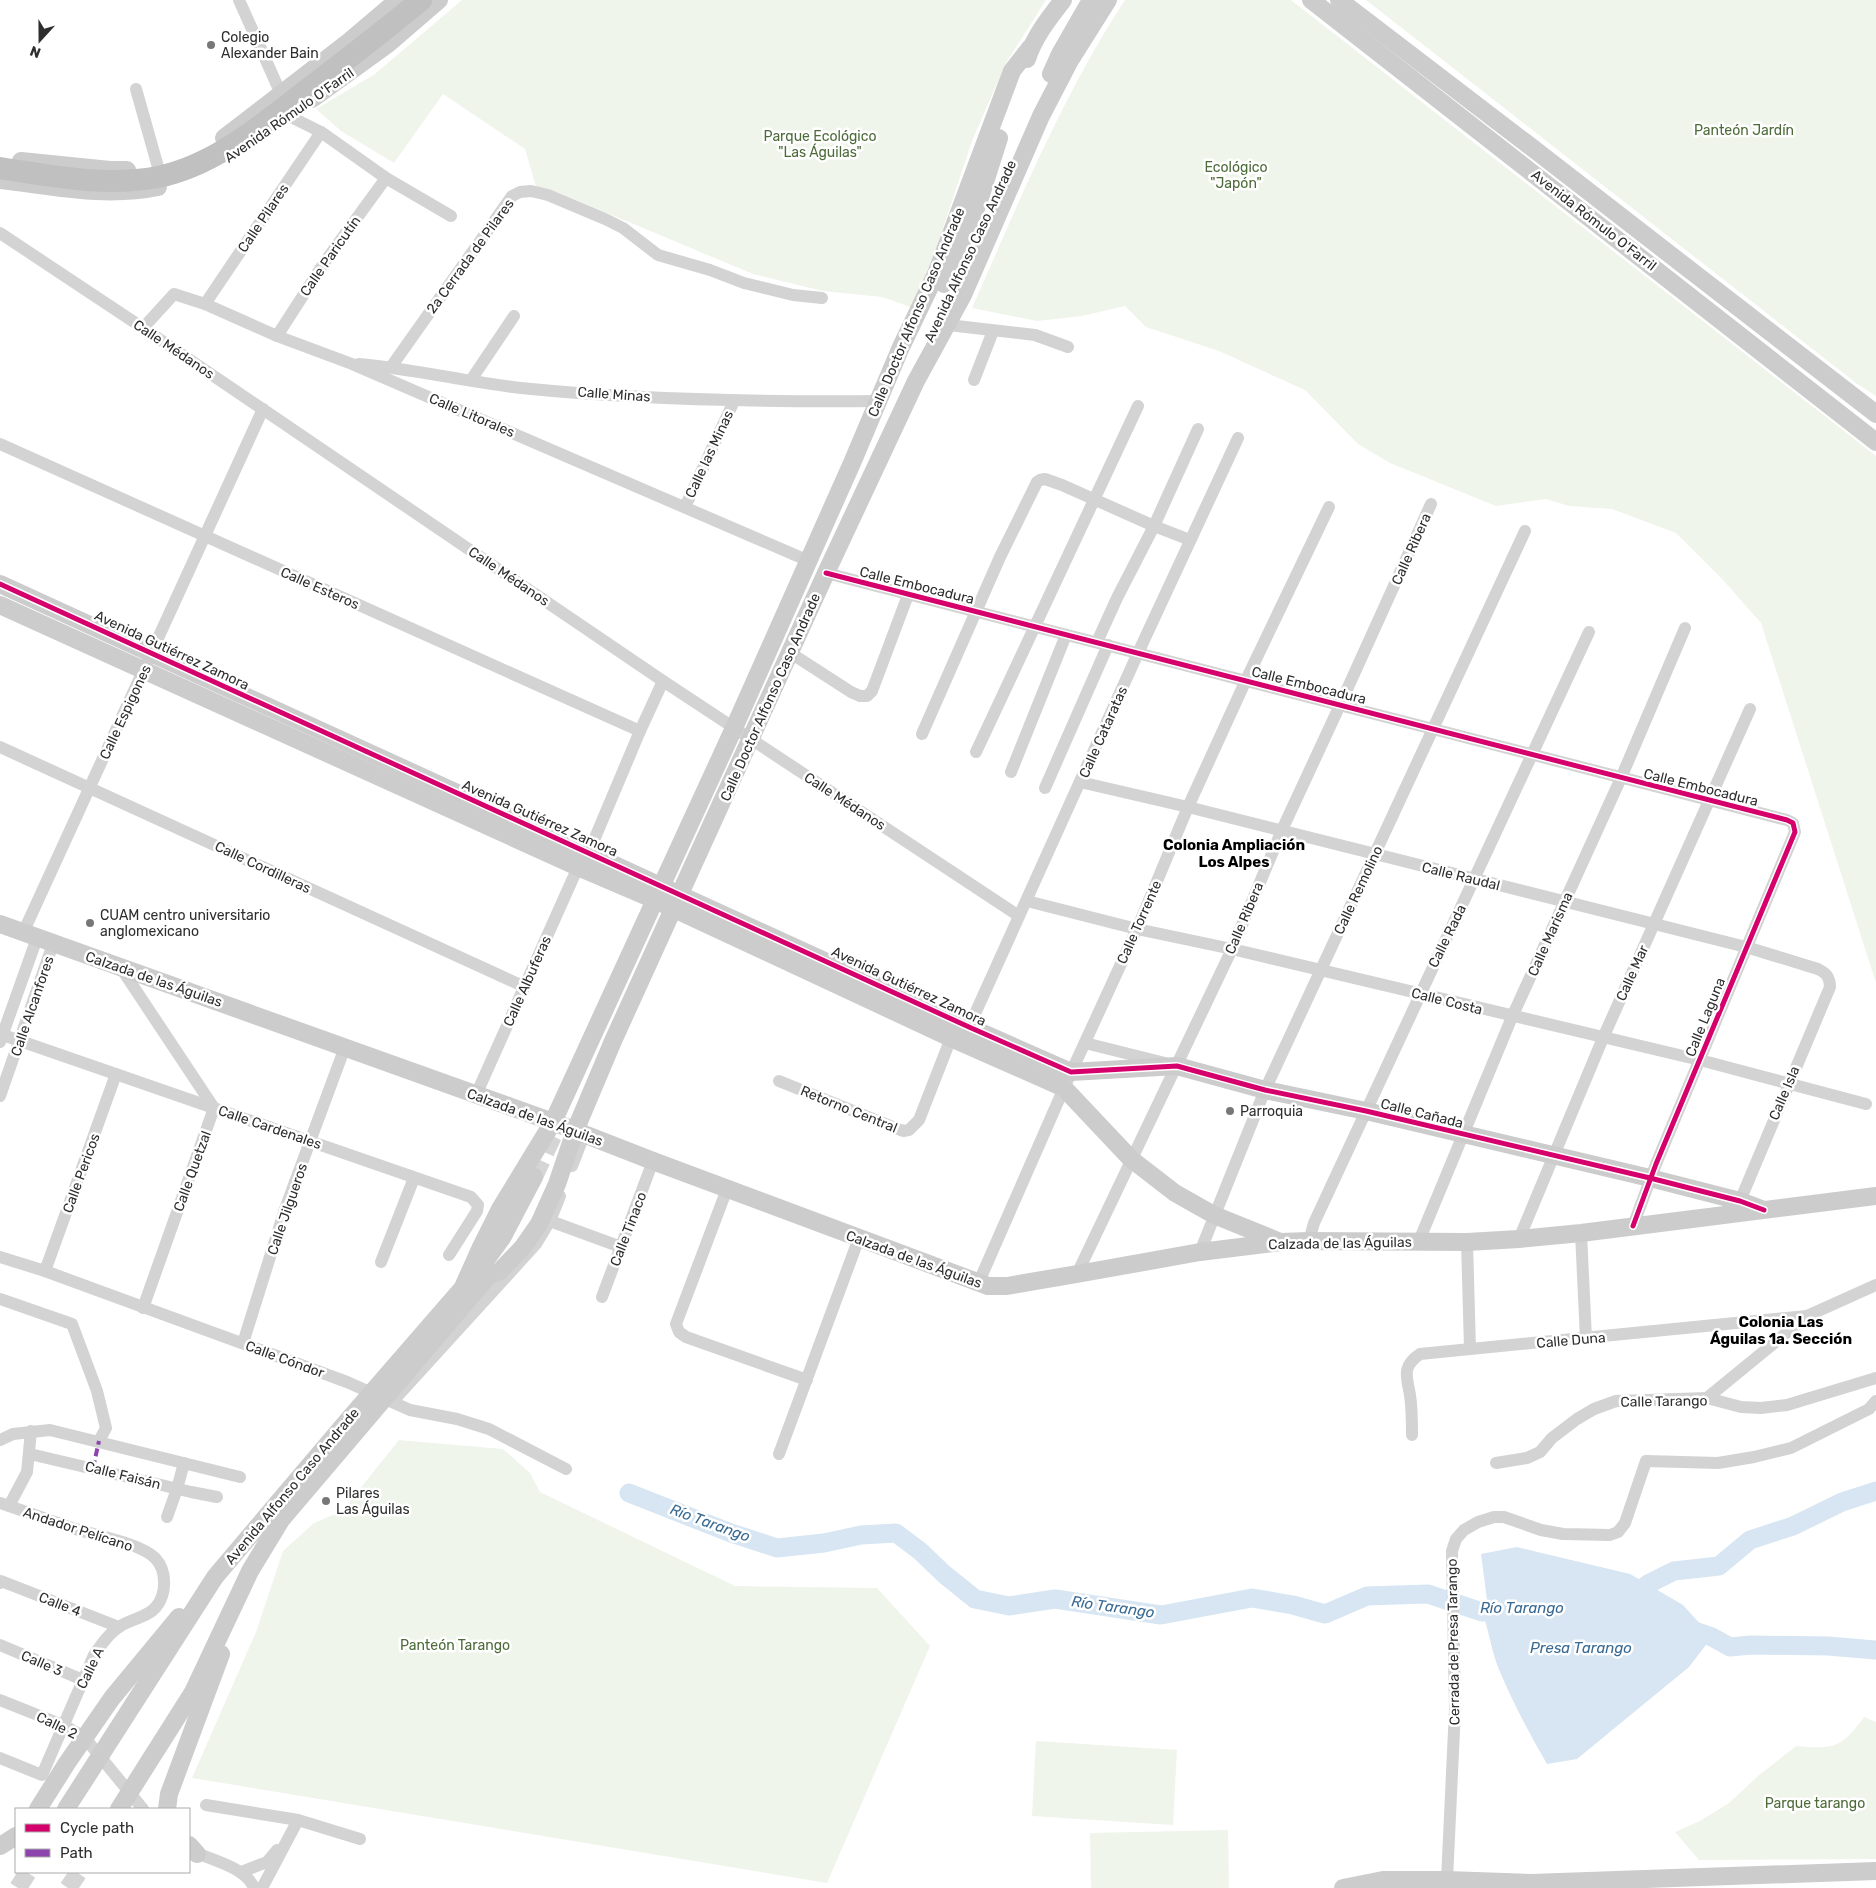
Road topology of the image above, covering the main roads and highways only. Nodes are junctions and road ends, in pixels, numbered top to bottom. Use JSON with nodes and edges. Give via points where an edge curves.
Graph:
{"nodes":[{"id":1,"x":398,"y":0,"type":"edge"},
{"id":2,"x":421,"y":0,"type":"edge"},
{"id":3,"x":439,"y":0,"type":"edge"},
{"id":4,"x":1063,"y":0,"type":"edge"},
{"id":5,"x":1091,"y":0,"type":"edge"},
{"id":6,"x":1108,"y":0,"type":"edge"},
{"id":7,"x":1311,"y":0,"type":"edge"},
{"id":8,"x":1339,"y":0,"type":"edge"},
{"id":9,"x":1030,"y":48,"type":"junction"},
{"id":10,"x":284,"y":91,"type":"junction"},
{"id":11,"x":296,"y":111,"type":"junction"},
{"id":12,"x":1025,"y":142,"type":"junction"},
{"id":13,"x":0,"y":158,"type":"edge"},
{"id":14,"x":0,"y":168,"type":"edge"},
{"id":15,"x":1011,"y":174,"type":"junction"},
{"id":16,"x":0,"y":180,"type":"edge"},
{"id":17,"x":1876,"y":414,"type":"edge"},
{"id":18,"x":1876,"y":442,"type":"edge"},
{"id":19,"x":0,"y":584,"type":"edge"},
{"id":20,"x":0,"y":605,"type":"edge"},
{"id":21,"x":659,"y":893,"type":"junction"},
{"id":22,"x":676,"y":901,"type":"junction"},
{"id":23,"x":0,"y":924,"type":"edge"},
{"id":24,"x":917,"y":1002,"type":"junction"},
{"id":25,"x":910,"y":1019,"type":"junction"},
{"id":26,"x":1071,"y":1072,"type":"joint"},
{"id":27,"x":553,"y":1122,"type":"junction"},
{"id":28,"x":579,"y":1133,"type":"junction"},
{"id":29,"x":1876,"y":1196,"type":"edge"},
{"id":30,"x":1764,"y":1210,"type":"junction"},
{"id":31,"x":1281,"y":1242,"type":"junction"},
{"id":32,"x":488,"y":1276,"type":"junction"},
{"id":33,"x":460,"y":1296,"type":"junction"},
{"id":34,"x":248,"y":1576,"type":"junction"},
{"id":35,"x":215,"y":1577,"type":"junction"},
{"id":36,"x":39,"y":1808,"type":"edge"},
{"id":37,"x":67,"y":1808,"type":"edge"},
{"id":38,"x":120,"y":1808,"type":"edge"},
{"id":39,"x":167,"y":1808,"type":"edge"},
{"id":40,"x":15,"y":1837,"type":"edge"},
{"id":41,"x":0,"y":1846,"type":"edge"},
{"id":42,"x":1876,"y":1871,"type":"edge"},
{"id":43,"x":1343,"y":1888,"type":"edge"}],
"edges":[{"from":1,"to":10,"type":"main road","name":"Avenida Rómulo O'Farril"},
{"from":2,"to":14,"type":"highway","via":[[278,112],[228,148],[193,166],[158,177],[120,181]]},
{"from":3,"to":11,"type":"main road","name":"Avenida Rómulo O'Farril","via":[[382,48]]},
{"from":4,"to":9,"type":"main road","name":"Avenida Alfonso Caso Andrade"},
{"from":5,"to":12,"type":"main road","name":"Avenida Alfonso Caso Andrade","via":[[1060,54]]},
{"from":6,"to":12,"type":"main road","name":"Calle Doctor Alfonso Caso Andrade"},
{"from":7,"to":18,"type":"main road","name":"Avenida Rómulo O'Farril"},
{"from":8,"to":17,"type":"main road","name":"Avenida Rómulo O'Farril"},
{"from":9,"to":15,"type":"main road","name":"Avenida Alfonso Caso Andrade","via":[[979,201],[848,501]]},
{"from":9,"to":21,"type":"main road","name":"Calle Doctor Alfonso Caso Andrade","via":[[1012,72],[936,274]]},
{"from":10,"to":11,"type":"main road","via":[[290,105],[297,107]]},
{"from":10,"to":13,"type":"main road","name":"Avenida Rómulo O'Farril","via":[[210,147],[158,167],[110,170]]},
{"from":11,"to":16,"type":"main road","name":"Avenida Rómulo O'Farril","via":[[237,155],[176,183],[130,192],[91,192]]},
{"from":12,"to":15,"type":"main road","name":"Calle Doctor Alfonso Caso Andrade"},
{"from":15,"to":22,"type":"main road","name":"Calle Doctor Alfonso Caso Andrade","via":[[982,255],[916,381]]},
{"from":19,"to":21,"type":"main road","name":"Avenida Gutiérrez Zamora","via":[[589,852]]},
{"from":20,"to":21,"type":"main road","name":"Avenida Gutiérrez Zamora","via":[[578,868]]},
{"from":21,"to":22,"type":"main road","name":"Avenida Gutiérrez Zamora"},
{"from":21,"to":27,"type":"main road","name":"Calle Doctor Alfonso Caso Andrade"},
{"from":22,"to":24,"type":"main road","name":"Avenida Gutiérrez Zamora"},
{"from":22,"to":25,"type":"main road","name":"Avenida Gutiérrez Zamora"},
{"from":22,"to":28,"type":"main road","name":"Calle Doctor Alfonso Caso Andrade"},
{"from":23,"to":27,"type":"main road","name":"Calzada de las Águilas"},
{"from":24,"to":25,"type":"main road"},
{"from":24,"to":26,"type":"main road","name":"Avenida Gutiérrez Zamora"},
{"from":25,"to":31,"type":"main road","name":"Avenida Gutiérrez Zamora","via":[[1064,1088],[1131,1159],[1175,1193],[1214,1215]]},
{"from":26,"to":30,"type":"main road","name":"Calle Cañada","via":[[1177,1066],[1265,1090],[1650,1178]]},
{"from":27,"to":28,"type":"main road","name":"Calzada de las Águilas"},
{"from":27,"to":33,"type":"main road","name":"Calle Doctor Alfonso Caso Andrade","via":[[500,1209]]},
{"from":28,"to":31,"type":"main road","name":"Calzada de las Águilas","via":[[988,1286],[1007,1286],[1200,1252]]},
{"from":28,"to":32,"type":"main road","name":"Calle Doctor Alfonso Caso Andrade","via":[[539,1224],[506,1265]]},
{"from":29,"to":30,"type":"main road","name":"Calzada de las Águilas"},
{"from":30,"to":31,"type":"main road","name":"Calzada de las Águilas","via":[[1519,1239]]},
{"from":32,"to":33,"type":"main road","name":"Avenida Alfonso Caso Andrade"},
{"from":32,"to":33,"type":"main road","name":"Avenida Alfonso Caso Andrade","via":[[526,1217],[540,1179]]},
{"from":33,"to":34,"type":"main road","name":"Avenida Alfonso Caso Andrade","via":[[281,1520]]},
{"from":33,"to":35,"type":"main road","name":"Avenida Alfonso Caso Andrade"},
{"from":34,"to":38,"type":"main road","name":"Avenida Alfonso Caso Andrade","via":[[193,1692]]},
{"from":34,"to":39,"type":"main road","via":[[169,1794]]},
{"from":35,"to":36,"type":"main road","via":[[112,1698],[87,1740],[67,1763]]},
{"from":35,"to":37,"type":"main road","name":"Avenida Alfonso Caso Andrade"},
{"from":40,"to":41,"type":"main road"},
{"from":42,"to":43,"type":"main road","via":[[1531,1883],[1383,1880]]}]}
